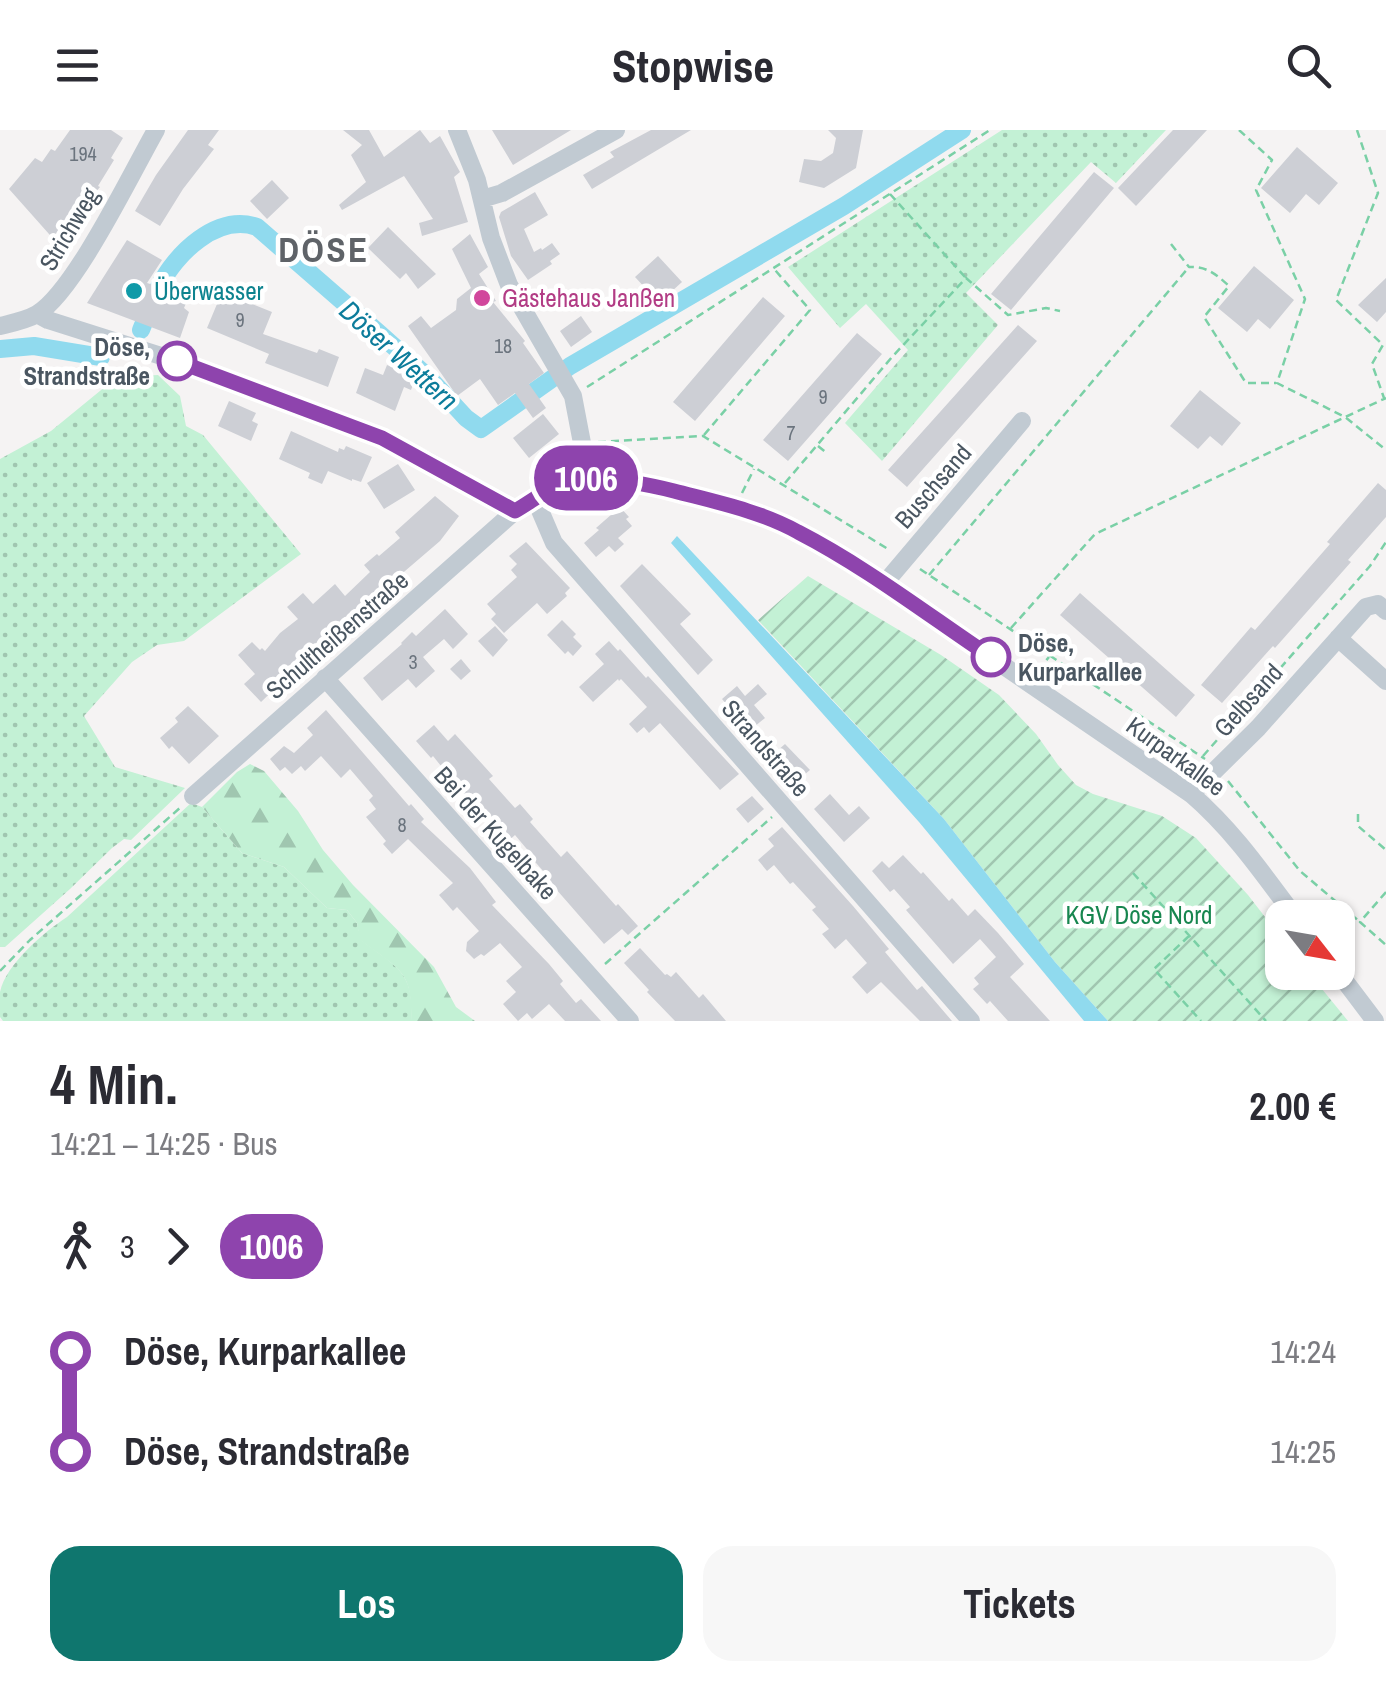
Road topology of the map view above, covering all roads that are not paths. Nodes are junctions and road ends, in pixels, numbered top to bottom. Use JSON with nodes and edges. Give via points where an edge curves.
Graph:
{"nodes":[{"id":1,"x":156,"y":130,"type":"edge"},
{"id":2,"x":456,"y":130,"type":"edge"},
{"id":3,"x":616,"y":130,"type":"edge"},
{"id":4,"x":482,"y":199,"type":"junction"},
{"id":5,"x":37,"y":314,"type":"junction"},
{"id":6,"x":0,"y":326,"type":"edge"},
{"id":7,"x":1022,"y":421,"type":"dead end"},
{"id":8,"x":584,"y":478,"type":"junction"},
{"id":9,"x":533,"y":501,"type":"junction"},
{"id":10,"x":515,"y":511,"type":"junction"},
{"id":11,"x":884,"y":584,"type":"junction"},
{"id":12,"x":1386,"y":611,"type":"edge"},
{"id":13,"x":1338,"y":638,"type":"junction"},
{"id":14,"x":325,"y":678,"type":"junction"},
{"id":15,"x":1386,"y":681,"type":"edge"},
{"id":16,"x":1191,"y":794,"type":"junction"},
{"id":17,"x":193,"y":796,"type":"road end"},
{"id":18,"x":1283,"y":900,"type":"edge"},
{"id":19,"x":1351,"y":990,"type":"edge"},
{"id":20,"x":630,"y":1021,"type":"edge"},
{"id":21,"x":971,"y":1021,"type":"edge"},
{"id":22,"x":1374,"y":1021,"type":"edge"}],
"edges":[{"from":1,"to":5,"type":"street","name":"Strichweg","via":[[70,280]]},
{"from":2,"to":4,"type":"street"},
{"from":3,"to":4,"type":"street"},
{"from":4,"to":8,"type":"street","via":[[501,268],[570,392]]},
{"from":5,"to":6,"type":"street","name":"Strichweg"},
{"from":5,"to":10,"type":"street","via":[[382,438]]},
{"from":7,"to":11,"type":"street","name":"Buschsand"},
{"from":8,"to":9,"type":"street","name":"Kurparkallee"},
{"from":8,"to":11,"type":"street","name":"Kurparkallee","via":[[734,506],[797,531]]},
{"from":9,"to":10,"type":"street","name":"Kurparkallee"},
{"from":9,"to":21,"type":"street","name":"Strandstraße","via":[[554,543]]},
{"from":10,"to":14,"type":"street","name":"Schultheißenstraße"},
{"from":11,"to":16,"type":"street","name":"Kurparkallee"},
{"from":12,"to":13,"type":"street","name":"Gelbsand","via":[[1378,604],[1366,607]]},
{"from":13,"to":15,"type":"street"},
{"from":13,"to":16,"type":"street","name":"Gelbsand"},
{"from":14,"to":17,"type":"street","name":"Schultheißenstraße"},
{"from":14,"to":20,"type":"street","name":"Bei der Kugelbake"},
{"from":16,"to":18,"type":"street","name":"Kurparkallee","via":[[1242,845]]},
{"from":19,"to":22,"type":"street"}]}
